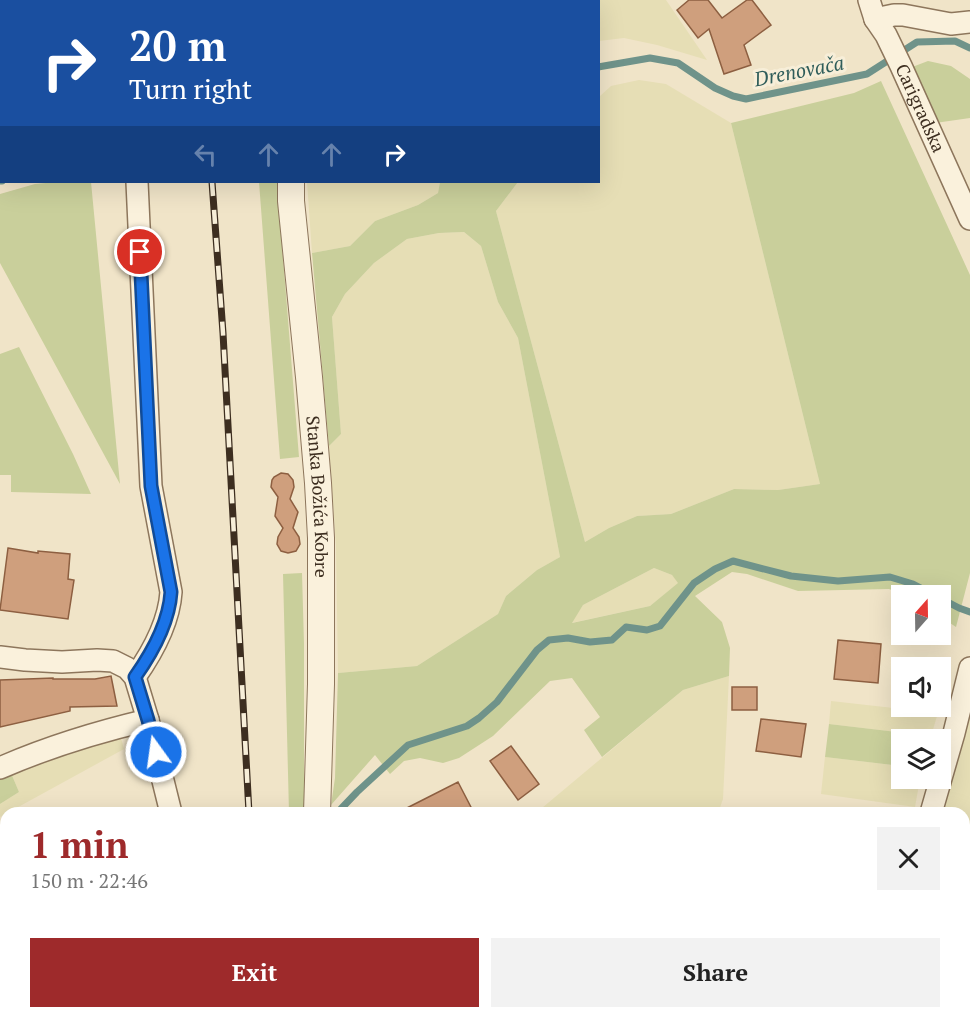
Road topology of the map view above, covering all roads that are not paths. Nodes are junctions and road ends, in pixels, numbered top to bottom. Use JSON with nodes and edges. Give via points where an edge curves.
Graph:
{"nodes":[{"id":1,"x":877,"y":18,"type":"edge"},
{"id":2,"x":970,"y":22,"type":"edge"},
{"id":3,"x":137,"y":183,"type":"edge"},
{"id":4,"x":291,"y":183,"type":"edge"},
{"id":5,"x":970,"y":219,"type":"edge"},
{"id":6,"x":0,"y":657,"type":"edge"},
{"id":7,"x":970,"y":668,"type":"edge"},
{"id":8,"x":135,"y":677,"type":"junction"},
{"id":9,"x":148,"y":720,"type":"junction"},
{"id":10,"x":0,"y":768,"type":"edge"},
{"id":11,"x":164,"y":807,"type":"edge"},
{"id":12,"x":317,"y":807,"type":"edge"},
{"id":13,"x":933,"y":807,"type":"edge"}],
"edges":[{"from":1,"to":2,"type":"street","via":[[903,15],[951,24]]},
{"from":1,"to":5,"type":"street","name":"Carigradska"},
{"from":3,"to":8,"type":"street","via":[[151,486],[171,592],[163,626]]},
{"from":4,"to":12,"type":"street","name":"Stanka Božića Kobre","via":[[319,505],[321,672]]},
{"from":6,"to":8,"type":"street","via":[[53,662],[113,661]]},
{"from":7,"to":13,"type":"street"},
{"from":8,"to":9,"type":"street"},
{"from":9,"to":10,"type":"street","via":[[83,736]]},
{"from":9,"to":11,"type":"street"}]}
